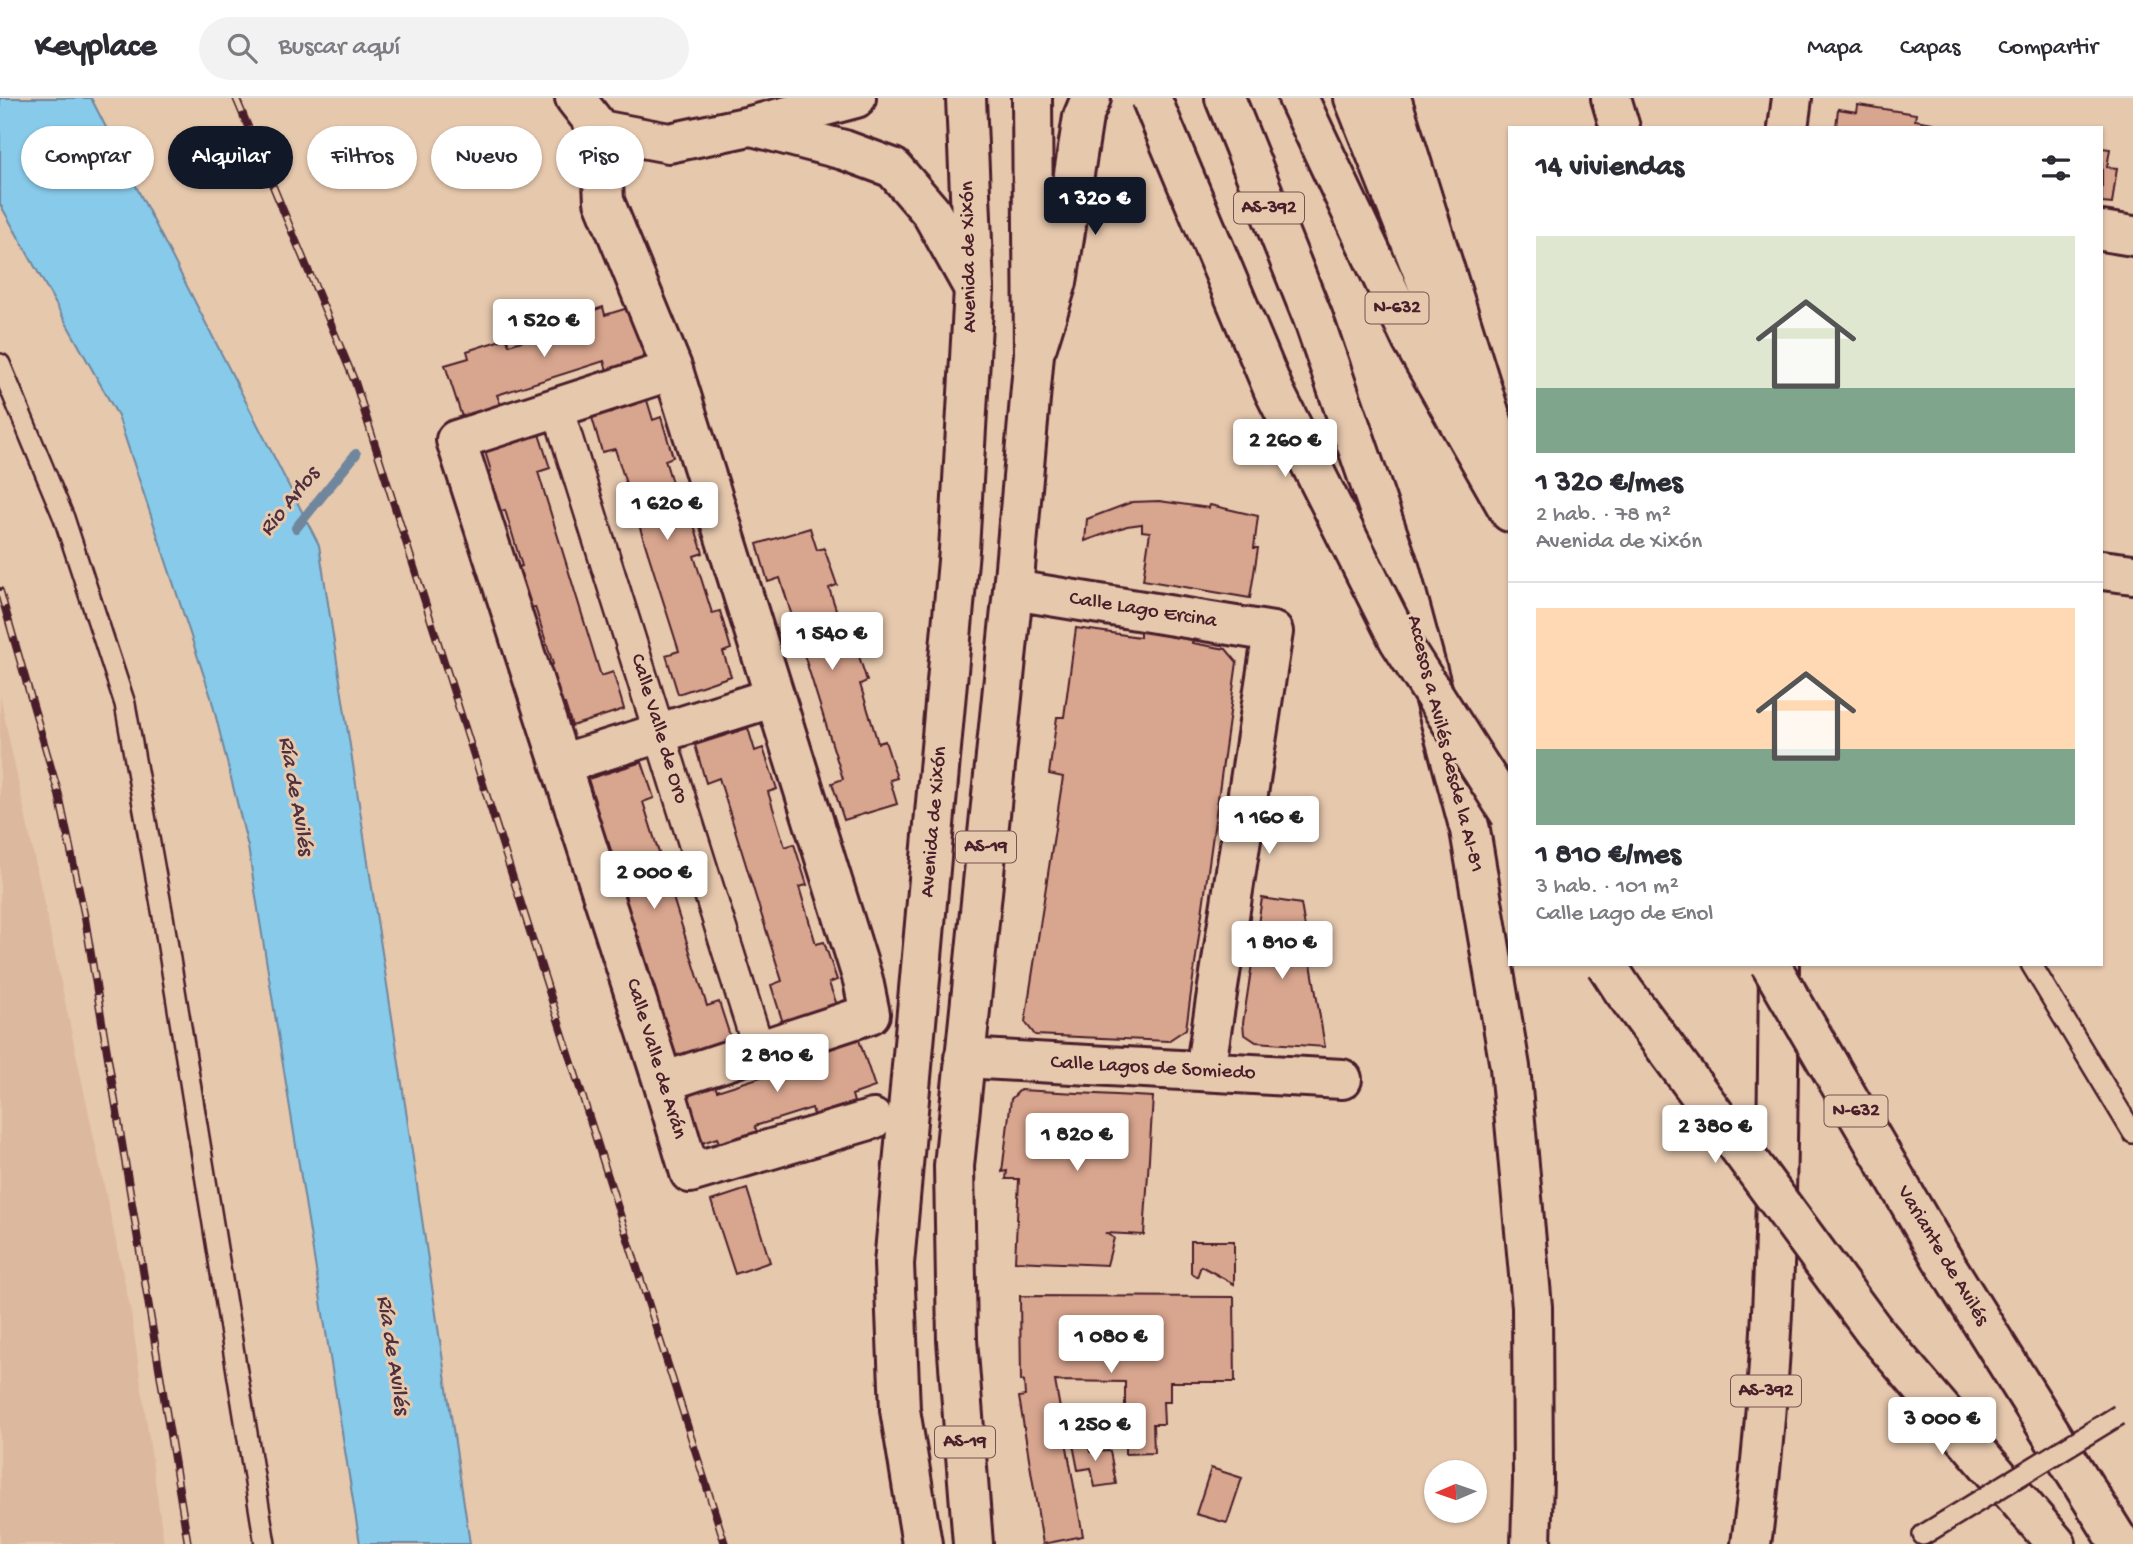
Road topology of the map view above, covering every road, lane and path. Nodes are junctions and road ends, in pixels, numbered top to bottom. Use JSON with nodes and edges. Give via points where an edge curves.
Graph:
{"nodes":[{"id":1,"x":576,"y":98,"type":"edge"},
{"id":2,"x":856,"y":98,"type":"edge"},
{"id":3,"x":966,"y":98,"type":"edge"},
{"id":4,"x":1032,"y":98,"type":"edge"},
{"id":5,"x":1091,"y":98,"type":"edge"},
{"id":6,"x":1152,"y":98,"type":"edge"},
{"id":7,"x":1225,"y":98,"type":"edge"},
{"id":8,"x":1298,"y":98,"type":"edge"},
{"id":9,"x":1354,"y":98,"type":"edge"},
{"id":10,"x":1391,"y":98,"type":"edge"},
{"id":11,"x":1611,"y":98,"type":"edge"},
{"id":12,"x":1792,"y":98,"type":"edge"},
{"id":13,"x":597,"y":126,"type":"edge"},
{"id":14,"x":750,"y":126,"type":"junction"},
{"id":15,"x":1619,"y":126,"type":"edge"},
{"id":16,"x":1788,"y":126,"type":"edge"},
{"id":17,"x":644,"y":138,"type":"edge"},
{"id":18,"x":603,"y":189,"type":"edge"},
{"id":19,"x":2103,"y":231,"type":"edge"},
{"id":20,"x":2133,"y":236,"type":"edge"},
{"id":21,"x":974,"y":289,"type":"junction"},
{"id":22,"x":1034,"y":354,"type":"junction"},
{"id":23,"x":0,"y":365,"type":"edge"},
{"id":24,"x":673,"y":370,"type":"junction"},
{"id":25,"x":557,"y":407,"type":"junction"},
{"id":26,"x":1508,"y":473,"type":"edge"},
{"id":27,"x":1508,"y":489,"type":"edge"},
{"id":28,"x":1508,"y":508,"type":"edge"},
{"id":29,"x":2103,"y":570,"type":"edge"},
{"id":30,"x":2133,"y":574,"type":"edge"},
{"id":31,"x":1013,"y":590,"type":"junction"},
{"id":32,"x":775,"y":697,"type":"junction"},
{"id":33,"x":659,"y":733,"type":"junction"},
{"id":34,"x":561,"y":764,"type":"junction"},
{"id":35,"x":1508,"y":811,"type":"edge"},
{"id":36,"x":1607,"y":966,"type":"edge"},
{"id":37,"x":1771,"y":966,"type":"edge"},
{"id":38,"x":1779,"y":966,"type":"edge"},
{"id":39,"x":2032,"y":966,"type":"edge"},
{"id":40,"x":759,"y":1051,"type":"junction"},
{"id":41,"x":964,"y":1058,"type":"junction"},
{"id":42,"x":1205,"y":1072,"type":"junction"},
{"id":43,"x":1342,"y":1079,"type":"dead end"},
{"id":44,"x":663,"y":1082,"type":"junction"},
{"id":45,"x":873,"y":1119,"type":"dead end"},
{"id":46,"x":2133,"y":1133,"type":"edge"},
{"id":47,"x":2126,"y":1411,"type":"edge"},
{"id":48,"x":1923,"y":1535,"type":"dead end"},
{"id":49,"x":265,"y":1544,"type":"edge"},
{"id":50,"x":922,"y":1544,"type":"edge"},
{"id":51,"x":973,"y":1544,"type":"edge"},
{"id":52,"x":1531,"y":1544,"type":"edge"},
{"id":53,"x":1751,"y":1544,"type":"edge"},
{"id":54,"x":2056,"y":1544,"type":"edge"},
{"id":55,"x":2120,"y":1544,"type":"edge"}],
"edges":[{"from":1,"to":13,"type":"main road"},
{"from":2,"to":14,"type":"main road"},
{"from":3,"to":21,"type":"main road","name":"Avenida de Xixón","number":"AS-19"},
{"from":4,"to":22,"type":"main road","number":"AS-19"},
{"from":5,"to":22,"type":"main road","via":[[1083,117],[1057,282]]},
{"from":6,"to":35,"type":"main road","bridge":true,"via":[[1293,429],[1399,640]]},
{"from":7,"to":52,"type":"main road","name":"Accesos a Avilés desde la AI-81","number":"AS-392","via":[[1313,318],[1396,558],[1470,830],[1510,1067],[1532,1307]]},
{"from":8,"to":28,"type":"main road","number":"N-632","via":[[1412,340]]},
{"from":9,"to":27,"type":"main road","number":"N-632"},
{"from":10,"to":26,"type":"main road"},
{"from":11,"to":15,"type":"main road"},
{"from":12,"to":16,"type":"main road"},
{"from":14,"to":17,"type":"main road","via":[[668,143]]},
{"from":14,"to":21,"type":"main road","via":[[893,168],[932,212]]},
{"from":18,"to":24,"type":"main road","via":[[604,201]]},
{"from":19,"to":20,"type":"main road"},
{"from":21,"to":50,"type":"main road","name":"Avenida de Xixón","number":"AS-19","via":[[953,627],[894,1264],[900,1410]]},
{"from":22,"to":31,"type":"main road","number":"AS-19"},
{"from":23,"to":49,"type":"lane","via":[[64,519],[125,704]]},
{"from":24,"to":25,"type":"main road"},
{"from":24,"to":32,"type":"main road"},
{"from":25,"to":33,"type":"street","name":"Calle Valle de Oro"},
{"from":25,"to":34,"type":"main road","name":"Calle Valle de Arán","via":[[456,440]]},
{"from":29,"to":30,"type":"main road"},
{"from":31,"to":41,"type":"main road","number":"AS-19"},
{"from":31,"to":42,"type":"main road","name":"Calle Lago Ercina","via":[[1273,632]]},
{"from":32,"to":33,"type":"main road"},
{"from":32,"to":40,"type":"main road","via":[[870,1014]]},
{"from":33,"to":34,"type":"main road"},
{"from":33,"to":40,"type":"street","name":"Calle Valle de Oro"},
{"from":34,"to":44,"type":"main road","name":"Calle Valle de Arán"},
{"from":36,"to":54,"type":"main road","bridge":true,"via":[[1874,1331]]},
{"from":37,"to":55,"type":"main road","name":"Variante de Avilés","number":"N-632","bridge":true,"via":[[1941,1257]]},
{"from":38,"to":53,"type":"main road","number":"AS-392","via":[[1776,1238],[1760,1477]]},
{"from":39,"to":46,"type":"lane"},
{"from":40,"to":44,"type":"main road"},
{"from":41,"to":42,"type":"main road","name":"Calle Lagos de Somiedo"},
{"from":41,"to":51,"type":"main road","number":"AS-19","via":[[954,1166],[957,1327]]},
{"from":42,"to":43,"type":"main road","name":"Calle Lagos de Somiedo"},
{"from":44,"to":45,"type":"main road","name":"Calle Valle de Arán","via":[[690,1173]]},
{"from":47,"to":48,"type":"lane","bridge":true}]}
